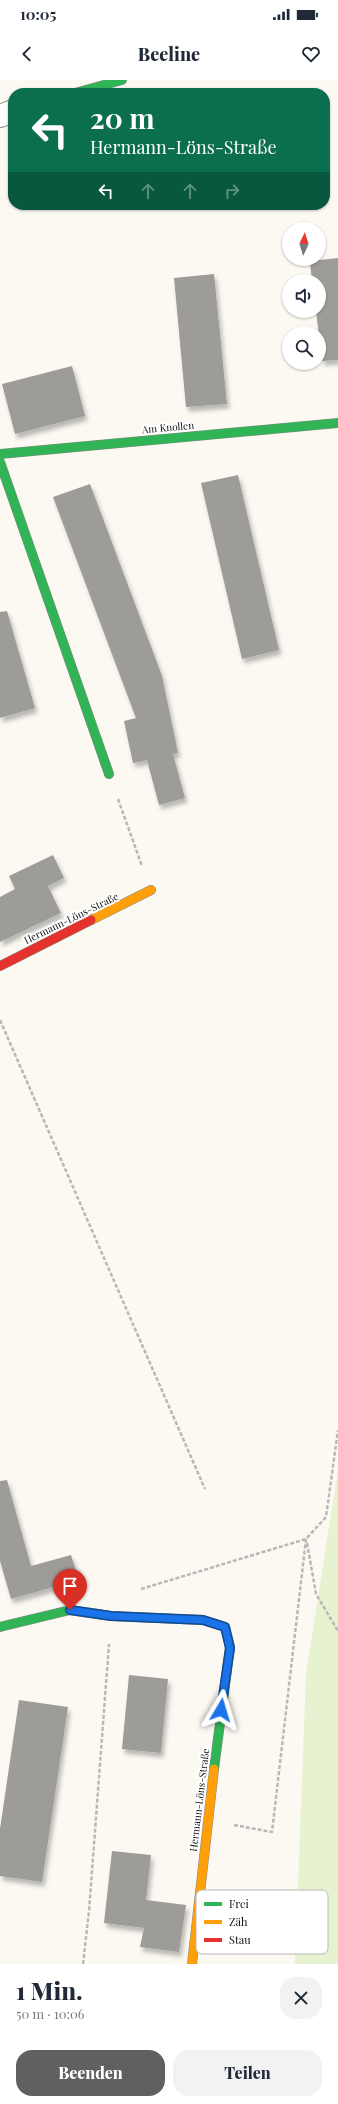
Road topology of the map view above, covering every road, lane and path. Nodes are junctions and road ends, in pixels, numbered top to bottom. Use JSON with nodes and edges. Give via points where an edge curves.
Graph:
{"nodes":[{"id":1,"x":122,"y":80,"type":"edge"},
{"id":2,"x":93,"y":88,"type":"edge"},
{"id":3,"x":338,"y":423,"type":"edge"},
{"id":4,"x":0,"y":454,"type":"edge"},
{"id":5,"x":0,"y":462,"type":"edge"},
{"id":6,"x":109,"y":774,"type":"joint"},
{"id":7,"x":132,"y":841,"type":"dead end"},
{"id":8,"x":151,"y":890,"type":"dead end"},
{"id":9,"x":0,"y":966,"type":"edge"},
{"id":10,"x":0,"y":1020,"type":"edge"},
{"id":11,"x":338,"y":1430,"type":"edge"},
{"id":12,"x":205,"y":1489,"type":"dead end"},
{"id":13,"x":306,"y":1539,"type":"junction"},
{"id":14,"x":139,"y":1590,"type":"dead end"},
{"id":15,"x":111,"y":1616,"type":"junction"},
{"id":16,"x":0,"y":1627,"type":"edge"},
{"id":17,"x":338,"y":1631,"type":"edge"},
{"id":18,"x":207,"y":1820,"type":"junction"},
{"id":19,"x":200,"y":1890,"type":"edge"},
{"id":20,"x":196,"y":1926,"type":"edge"},
{"id":21,"x":83,"y":1964,"type":"edge"},
{"id":22,"x":192,"y":1964,"type":"edge"}],
"edges":[{"from":1,"to":2,"type":"street"},
{"from":3,"to":4,"type":"street","name":"Am Knollen"},
{"from":5,"to":6,"type":"street"},
{"from":6,"to":7,"type":"path"},
{"from":8,"to":9,"type":"street","name":"Hermann-Löns-Straße"},
{"from":10,"to":12,"type":"path"},
{"from":11,"to":13,"type":"path","via":[[326,1517]]},
{"from":13,"to":14,"type":"path"},
{"from":13,"to":17,"type":"path","via":[[316,1594]]},
{"from":13,"to":18,"type":"path","via":[[272,1832]]},
{"from":15,"to":16,"type":"street","name":"Hermann-Löns-Straße","via":[[70,1610]]},
{"from":15,"to":18,"type":"street","name":"Hermann-Löns-Straße","via":[[203,1620],[225,1627],[230,1648]]},
{"from":15,"to":21,"type":"path"},
{"from":18,"to":19,"type":"street","name":"Hermann-Löns-Straße"},
{"from":20,"to":22,"type":"street","name":"Hermann-Löns-Straße"}]}
